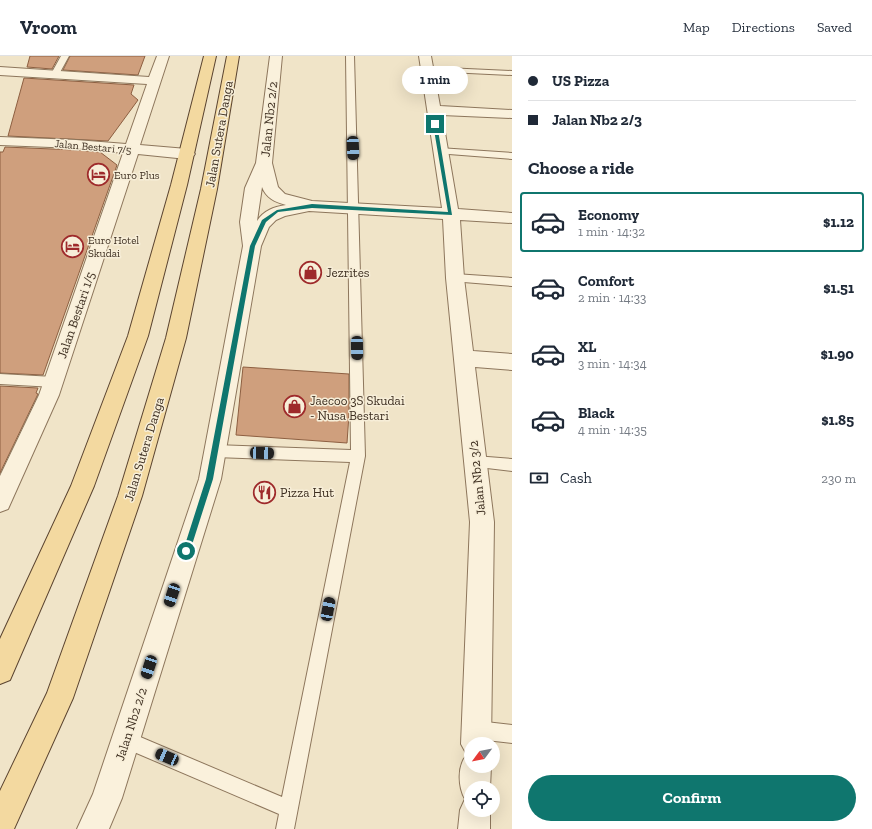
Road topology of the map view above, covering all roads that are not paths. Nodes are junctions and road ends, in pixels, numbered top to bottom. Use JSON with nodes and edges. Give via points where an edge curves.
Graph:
{"nodes":[{"id":1,"x":65,"y":56,"type":"edge"},
{"id":2,"x":163,"y":56,"type":"edge"},
{"id":3,"x":210,"y":56,"type":"edge"},
{"id":4,"x":233,"y":56,"type":"edge"},
{"id":5,"x":276,"y":56,"type":"edge"},
{"id":6,"x":350,"y":56,"type":"edge"},
{"id":7,"x":426,"y":63,"type":"edge"},
{"id":8,"x":0,"y":71,"type":"edge"},
{"id":9,"x":512,"y":73,"type":"edge"},
{"id":10,"x":55,"y":74,"type":"junction"},
{"id":11,"x":155,"y":81,"type":"junction"},
{"id":12,"x":433,"y":110,"type":"junction"},
{"id":13,"x":512,"y":114,"type":"edge"},
{"id":14,"x":0,"y":141,"type":"edge"},
{"id":15,"x":132,"y":150,"type":"junction"},
{"id":16,"x":439,"y":151,"type":"junction"},
{"id":17,"x":186,"y":154,"type":"junction"},
{"id":18,"x":512,"y":156,"type":"edge"},
{"id":19,"x":264,"y":163,"type":"junction"},
{"id":20,"x":312,"y":206,"type":"junction"},
{"id":21,"x":354,"y":208,"type":"junction"},
{"id":22,"x":451,"y":214,"type":"junction"},
{"id":23,"x":512,"y":218,"type":"edge"},
{"id":24,"x":252,"y":246,"type":"junction"},
{"id":25,"x":455,"y":278,"type":"junction"},
{"id":26,"x":512,"y":282,"type":"edge"},
{"id":27,"x":464,"y":358,"type":"junction"},
{"id":28,"x":512,"y":362,"type":"edge"},
{"id":29,"x":0,"y":379,"type":"edge"},
{"id":30,"x":54,"y":382,"type":"junction"},
{"id":31,"x":214,"y":452,"type":"junction"},
{"id":32,"x":358,"y":456,"type":"junction"},
{"id":33,"x":476,"y":462,"type":"junction"},
{"id":34,"x":512,"y":465,"type":"edge"},
{"id":35,"x":0,"y":501,"type":"edge"},
{"id":36,"x":0,"y":670,"type":"edge"},
{"id":37,"x":512,"y":734,"type":"edge"},
{"id":38,"x":477,"y":737,"type":"edge"},
{"id":39,"x":126,"y":740,"type":"junction"},
{"id":40,"x":288,"y":809,"type":"junction"},
{"id":41,"x":475,"y":817,"type":"edge"},
{"id":42,"x":0,"y":824,"type":"edge"},
{"id":43,"x":93,"y":829,"type":"edge"},
{"id":44,"x":284,"y":829,"type":"edge"},
{"id":45,"x":474,"y":829,"type":"edge"}],
"edges":[{"from":1,"to":10,"type":"lane"},
{"from":2,"to":11,"type":"street","name":"Jalan Bestari 1/5"},
{"from":3,"to":17,"type":"main road","name":"Jalan Sutera Danga"},
{"from":4,"to":42,"type":"main road","name":"Jalan Sutera Danga","via":[[209,189],[176,338],[130,496],[59,698]]},
{"from":5,"to":19,"type":"street","name":"Jalan Nb2 2/2"},
{"from":6,"to":21,"type":"lane"},
{"from":7,"to":9,"type":"lane"},
{"from":7,"to":12,"type":"street","name":"Jalan Nb2 3/2"},
{"from":8,"to":10,"type":"street"},
{"from":10,"to":11,"type":"street"},
{"from":11,"to":15,"type":"street","name":"Jalan Bestari 1/5"},
{"from":12,"to":13,"type":"street"},
{"from":12,"to":16,"type":"street","name":"Jalan Nb2 3/2"},
{"from":14,"to":15,"type":"street","name":"Jalan Bestari 7/5","via":[[76,144]]},
{"from":15,"to":17,"type":"street","name":"Jalan Bestari 7/5"},
{"from":15,"to":30,"type":"street","name":"Jalan Bestari 1/5"},
{"from":16,"to":18,"type":"lane"},
{"from":16,"to":22,"type":"street","name":"Jalan Nb2 3/2"},
{"from":17,"to":36,"type":"main road","name":"Jalan Sutera Danga","via":[[138,336],[82,486]]},
{"from":19,"to":20,"type":"street","via":[[270,189],[279,198]]},
{"from":19,"to":24,"type":"street","name":"Jalan Nb2 2/2","via":[[254,188],[248,222]]},
{"from":20,"to":21,"type":"street"},
{"from":20,"to":24,"type":"street","via":[[277,211],[264,221]]},
{"from":21,"to":22,"type":"street"},
{"from":21,"to":32,"type":"lane"},
{"from":22,"to":23,"type":"street"},
{"from":22,"to":25,"type":"street","name":"Jalan Nb2 3/2"},
{"from":24,"to":31,"type":"street","name":"Jalan Nb2 2/2"},
{"from":25,"to":26,"type":"lane"},
{"from":25,"to":27,"type":"street","name":"Jalan Nb2 3/2"},
{"from":27,"to":28,"type":"street"},
{"from":27,"to":33,"type":"street","name":"Jalan Nb2 3/2"},
{"from":29,"to":30,"type":"lane"},
{"from":30,"to":35,"type":"street","name":"Jalan Bestari 1/5"},
{"from":31,"to":32,"type":"lane"},
{"from":31,"to":39,"type":"street","name":"Jalan Nb2 2/2","via":[[210,479]]},
{"from":32,"to":40,"type":"lane"},
{"from":33,"to":34,"type":"lane"},
{"from":33,"to":38,"type":"street","name":"Jalan Nb2 3/2","via":[[482,522]]},
{"from":37,"to":38,"type":"lane"},
{"from":39,"to":40,"type":"lane"},
{"from":39,"to":43,"type":"street","name":"Jalan Nb2 2/2","via":[[107,798]]},
{"from":40,"to":44,"type":"lane"},
{"from":41,"to":45,"type":"street"}]}
